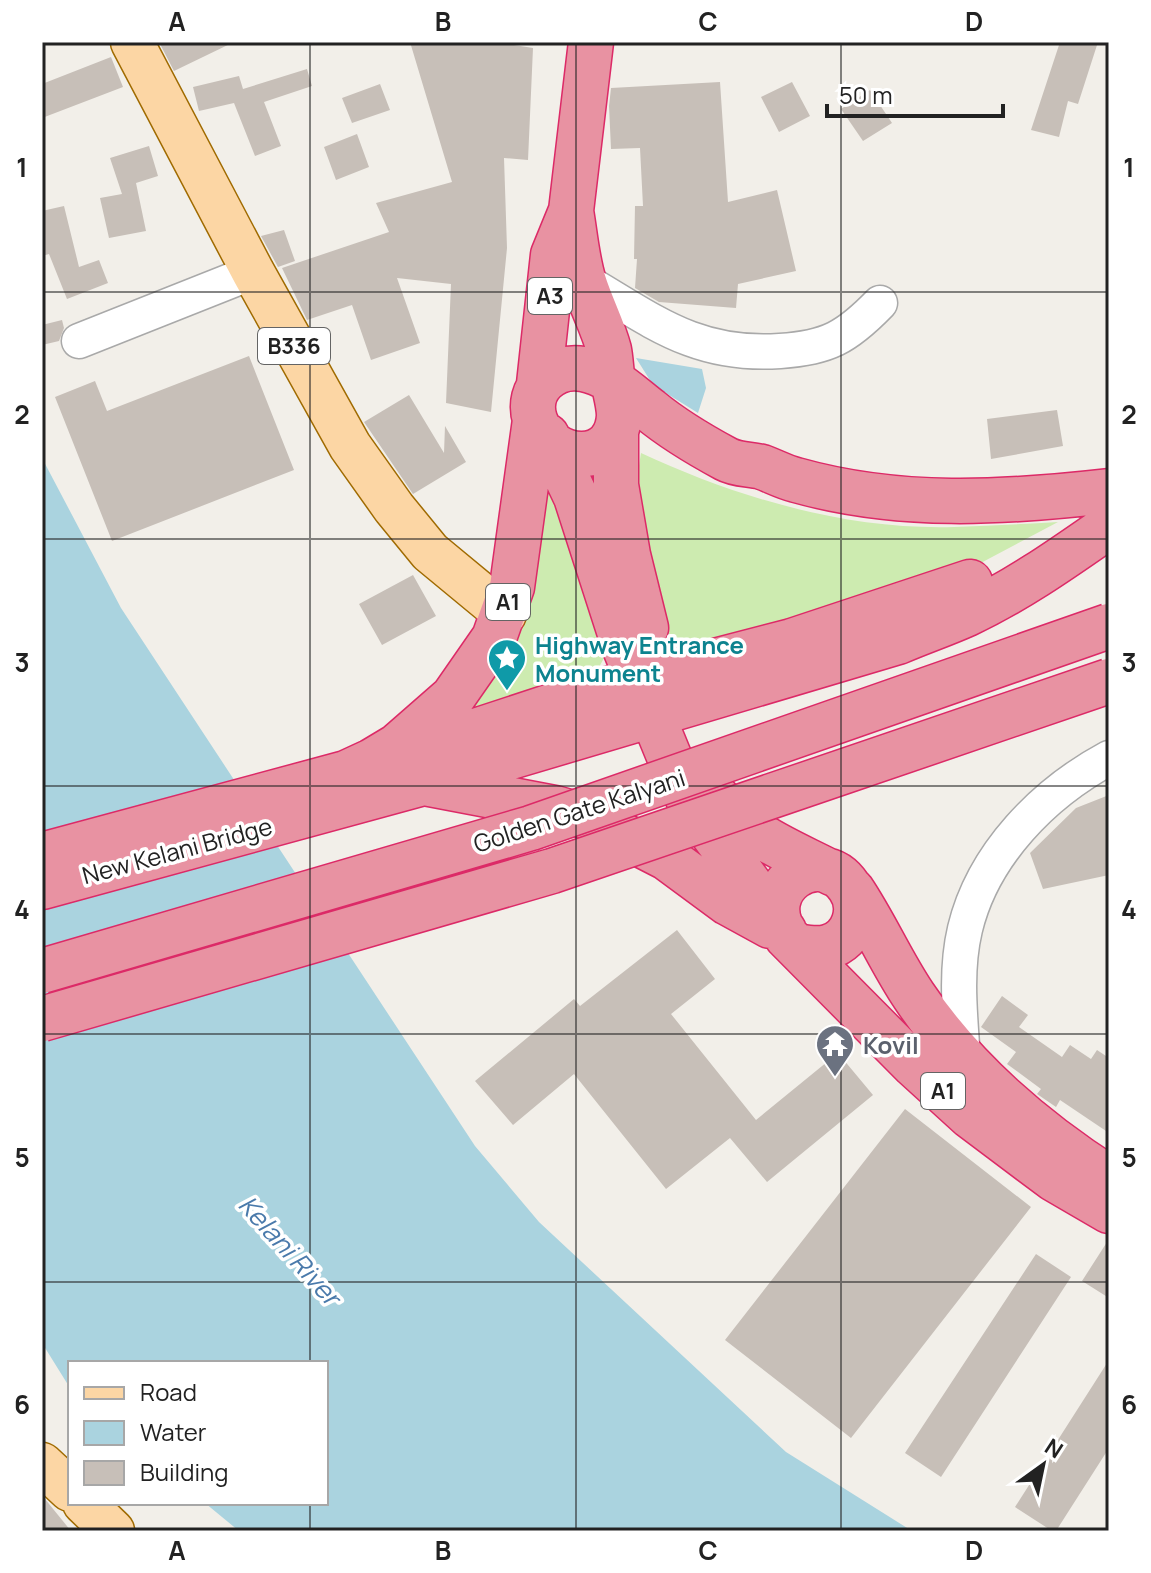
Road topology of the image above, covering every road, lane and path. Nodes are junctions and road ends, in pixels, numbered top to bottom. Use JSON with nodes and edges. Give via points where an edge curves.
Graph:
{"nodes":[{"id":1,"x":132,"y":42,"type":"edge"},
{"id":2,"x":591,"y":42,"type":"edge"},
{"id":3,"x":571,"y":211,"type":"junction"},
{"id":4,"x":253,"y":272,"type":"junction"},
{"id":5,"x":583,"y":280,"type":"junction"},
{"id":6,"x":880,"y":303,"type":"dead end"},
{"id":7,"x":79,"y":341,"type":"dead end"},
{"id":8,"x":613,"y":382,"type":"junction"},
{"id":9,"x":540,"y":413,"type":"junction"},
{"id":10,"x":616,"y":433,"type":"junction"},
{"id":11,"x":1109,"y":491,"type":"edge"},
{"id":12,"x":1109,"y":499,"type":"edge"},
{"id":13,"x":1109,"y":526,"type":"edge"},
{"id":14,"x":505,"y":614,"type":"junction"},
{"id":15,"x":1109,"y":626,"type":"edge"},
{"id":16,"x":1109,"y":681,"type":"edge"},
{"id":17,"x":397,"y":746,"type":"junction"},
{"id":18,"x":1109,"y":758,"type":"edge"},
{"id":19,"x":423,"y":783,"type":"junction"},
{"id":20,"x":307,"y":799,"type":"junction"},
{"id":21,"x":42,"y":855,"type":"edge"},
{"id":22,"x":843,"y":882,"type":"junction"},
{"id":23,"x":42,"y":887,"type":"edge"},
{"id":24,"x":790,"y":938,"type":"junction"},
{"id":25,"x":42,"y":971,"type":"edge"},
{"id":26,"x":42,"y":1019,"type":"edge"},
{"id":27,"x":963,"y":1058,"type":"junction"},
{"id":28,"x":1109,"y":1178,"type":"edge"},
{"id":29,"x":1109,"y":1211,"type":"edge"},
{"id":30,"x":42,"y":1464,"type":"edge"},
{"id":31,"x":68,"y":1488,"type":"edge"},
{"id":32,"x":86,"y":1505,"type":"edge"},
{"id":33,"x":113,"y":1531,"type":"edge"}],
"edges":[{"from":1,"to":4,"type":"main road","number":"B336"},
{"from":2,"to":3,"type":"highway","number":"A3"},
{"from":3,"to":5,"type":"highway","number":"A3"},
{"from":3,"to":9,"type":"highway","number":"A3","via":[[553,255]]},
{"from":4,"to":7,"type":"street"},
{"from":4,"to":14,"type":"main road","number":"B336","via":[[350,446],[394,508],[430,552]]},
{"from":5,"to":6,"type":"street","via":[[682,337],[756,353],[824,346],[858,326]]},
{"from":5,"to":8,"type":"highway","number":"A3","via":[[609,351]]},
{"from":8,"to":9,"type":"highway","via":[[575,368],[552,374]]},
{"from":8,"to":10,"type":"highway","via":[[619,415]]},
{"from":8,"to":11,"type":"highway","via":[[731,462],[793,480],[896,499],[955,503]]},
{"from":9,"to":10,"type":"highway","via":[[562,451],[577,455],[610,443]]},
{"from":9,"to":14,"type":"highway","number":"A1"},
{"from":9,"to":24,"type":"highway","via":[[682,788]]},
{"from":10,"to":22,"type":"highway","via":[[616,485],[628,555],[648,637],[685,745],[712,792],[740,823]]},
{"from":12,"to":17,"type":"highway","via":[[1055,537],[936,595],[792,641],[588,694],[448,740]]},
{"from":13,"to":19,"type":"highway","via":[[1008,592],[898,642]]},
{"from":14,"to":17,"type":"highway","number":"A1","via":[[453,697]]},
{"from":15,"to":25,"type":"highway","name":"Golden Gate Kalyani","bridge":true,"via":[[531,828]]},
{"from":16,"to":26,"type":"highway","name":"Golden Gate Kalyani","bridge":true,"via":[[552,871]]},
{"from":17,"to":20,"type":"highway","number":"A1"},
{"from":18,"to":27,"type":"street","via":[[1030,817],[985,881],[965,928],[960,964]]},
{"from":19,"to":20,"type":"highway","number":"A1"},
{"from":19,"to":24,"type":"highway","number":"A1","via":[[587,817],[656,852],[728,903]]},
{"from":20,"to":21,"type":"highway","name":"New Kelani Bridge","number":"A1"},
{"from":20,"to":23,"type":"highway","name":"New Kelani Bridge","number":"A1"},
{"from":22,"to":24,"type":"highway","via":[[856,904],[847,935],[824,948]]},
{"from":22,"to":24,"type":"highway","via":[[810,870],[784,886],[776,908]]},
{"from":22,"to":27,"type":"highway","number":"A1","via":[[915,998]]},
{"from":24,"to":29,"type":"highway","number":"A1","via":[[970,1116],[1054,1179]]},
{"from":27,"to":28,"type":"highway","number":"A1","via":[[1008,1102]]},
{"from":30,"to":31,"type":"main road"},
{"from":32,"to":33,"type":"main road"}]}
